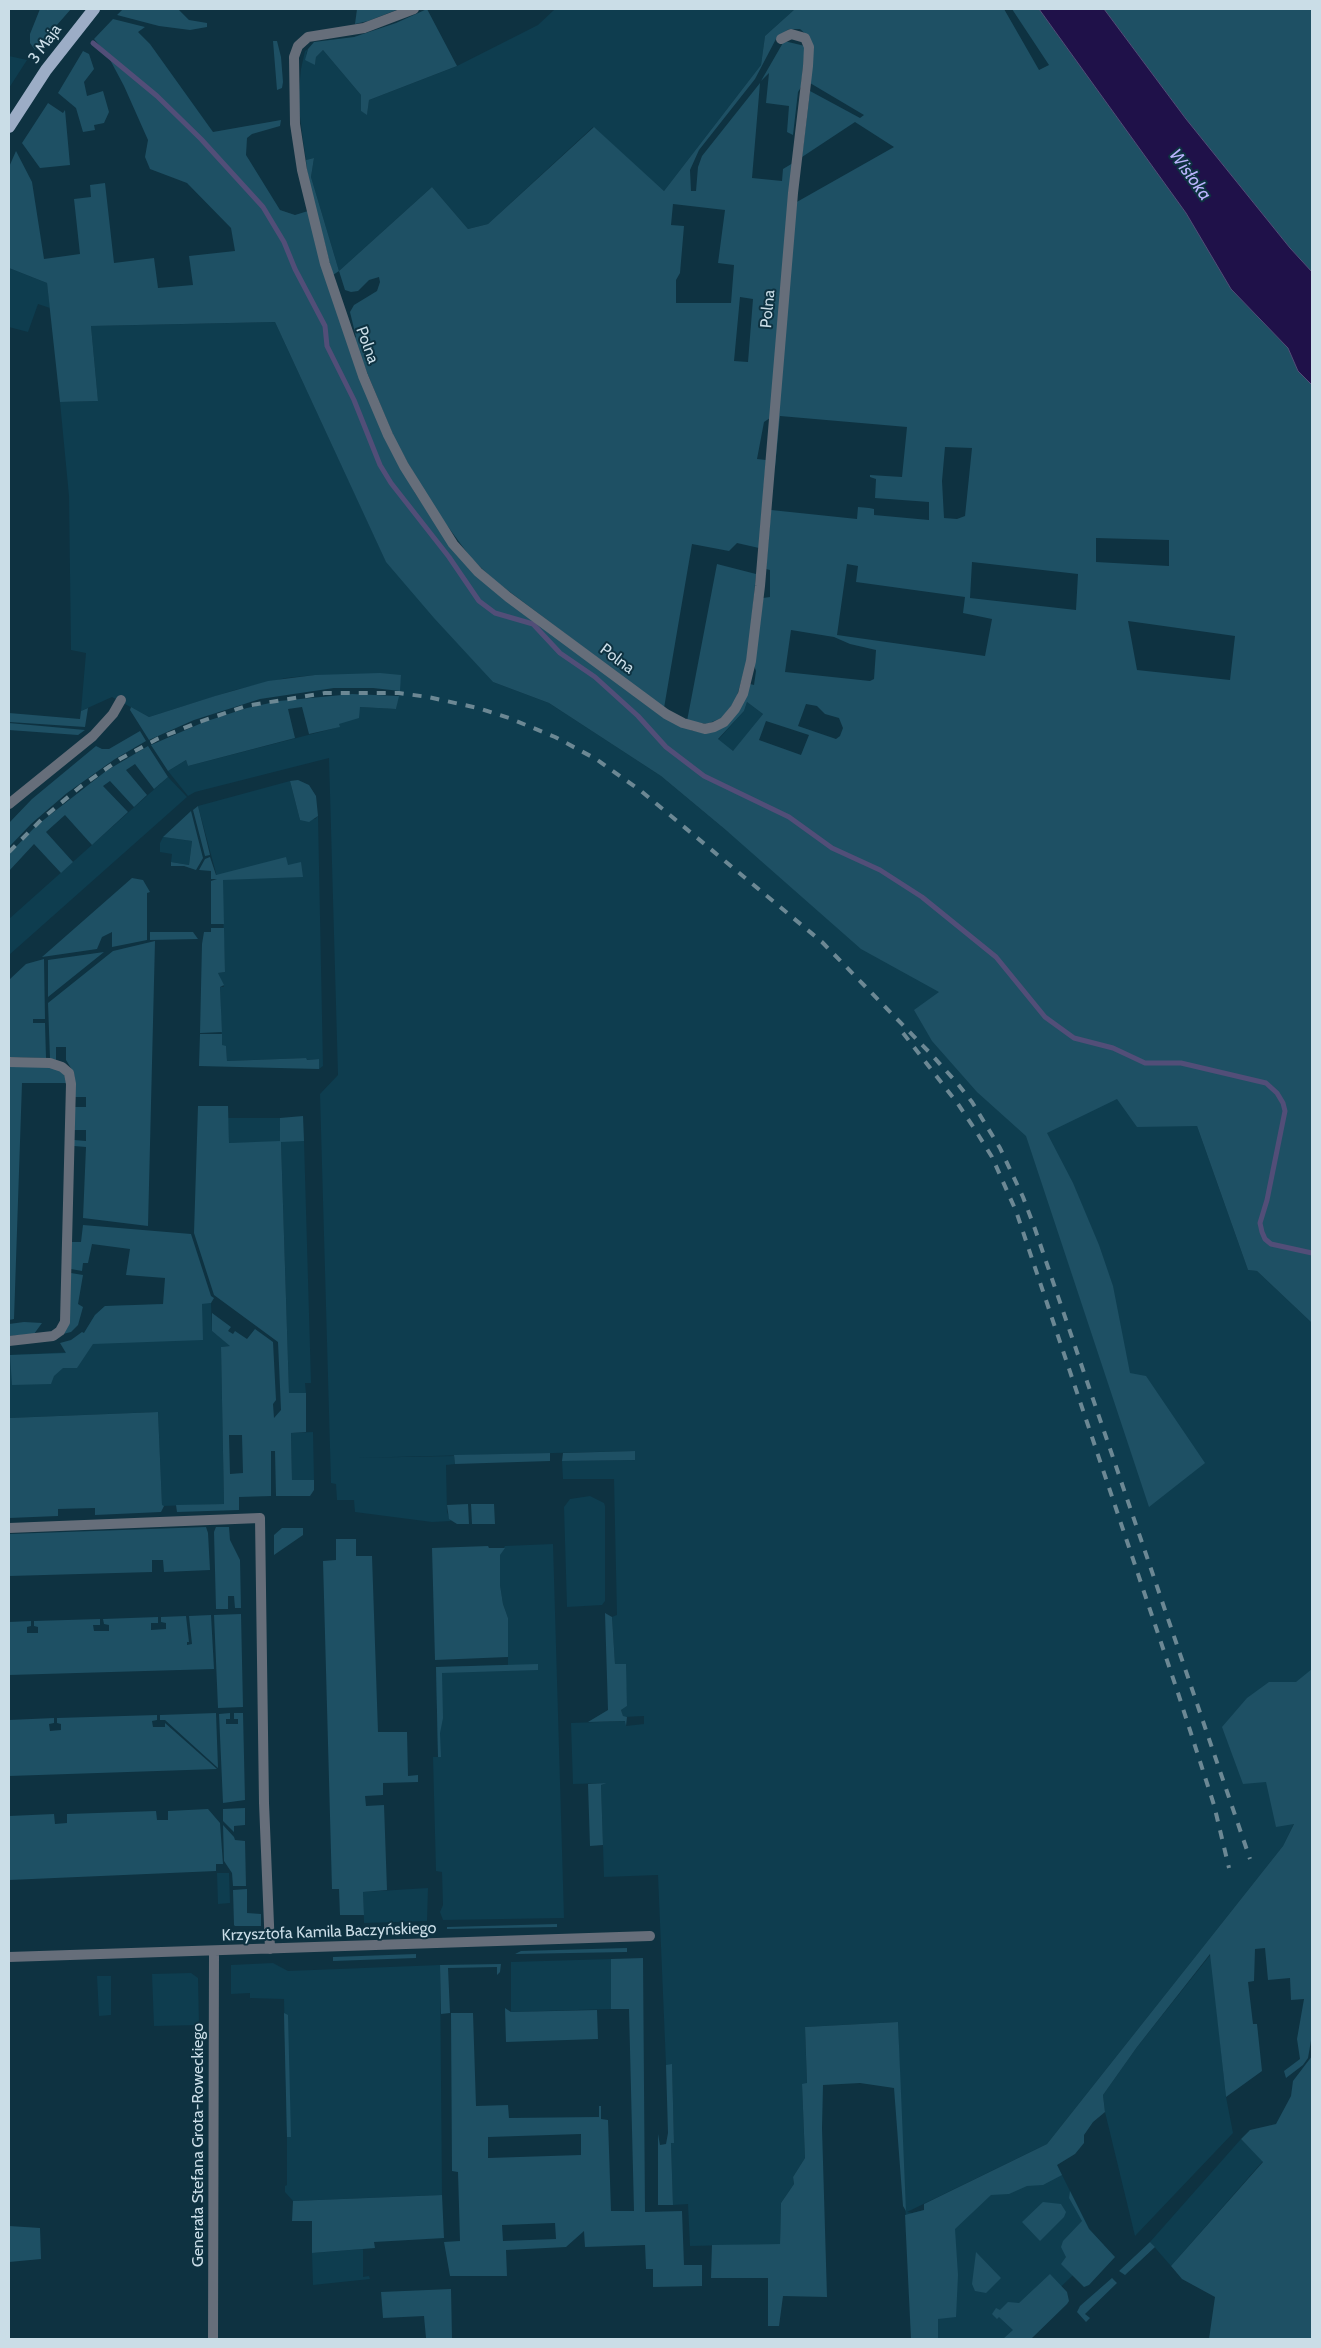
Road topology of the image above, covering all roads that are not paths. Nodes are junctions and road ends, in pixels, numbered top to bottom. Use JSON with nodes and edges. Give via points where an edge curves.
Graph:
{"nodes":[{"id":1,"x":94,"y":9,"type":"edge"},
{"id":2,"x":414,"y":9,"type":"edge"},
{"id":3,"x":781,"y":39,"type":"dead end"},
{"id":4,"x":9,"y":127,"type":"edge"},
{"id":5,"x":121,"y":700,"type":"dead end"},
{"id":6,"x":9,"y":804,"type":"edge"},
{"id":7,"x":9,"y":1062,"type":"edge"},
{"id":8,"x":9,"y":1341,"type":"edge"},
{"id":9,"x":9,"y":1528,"type":"edge"},
{"id":10,"x":650,"y":1936,"type":"dead end"},
{"id":11,"x":270,"y":1949,"type":"junction"},
{"id":12,"x":214,"y":1951,"type":"junction"},
{"id":13,"x":9,"y":1957,"type":"edge"},
{"id":14,"x":213,"y":2339,"type":"edge"}],
"edges":[{"from":1,"to":4,"type":"main road","name":"3 Maja","via":[[46,70]]},
{"from":2,"to":3,"type":"street","name":"Polna","via":[[364,28],[308,38],[298,46],[294,57],[295,124],[302,170],[325,264],[362,376],[404,466],[453,544],[478,572],[666,714],[705,729],[724,722],[743,694],[751,661],[760,588],[793,193],[808,66],[805,38],[791,34]]},
{"from":5,"to":6,"type":"street","via":[[93,736]]},
{"from":7,"to":8,"type":"street","via":[[62,1067],[69,1073],[71,1084],[65,1322],[53,1336]]},
{"from":9,"to":11,"type":"street","via":[[260,1518],[264,1803]]},
{"from":10,"to":11,"type":"street","name":"Krzysztofa Kamila Baczyńskiego"},
{"from":11,"to":12,"type":"street","name":"Krzysztofa Kamila Baczyńskiego"},
{"from":12,"to":13,"type":"street","name":"Krzysztofa Kamila Baczyńskiego"},
{"from":12,"to":14,"type":"street","name":"Generała Stefana Grota-Roweckiego"}]}
